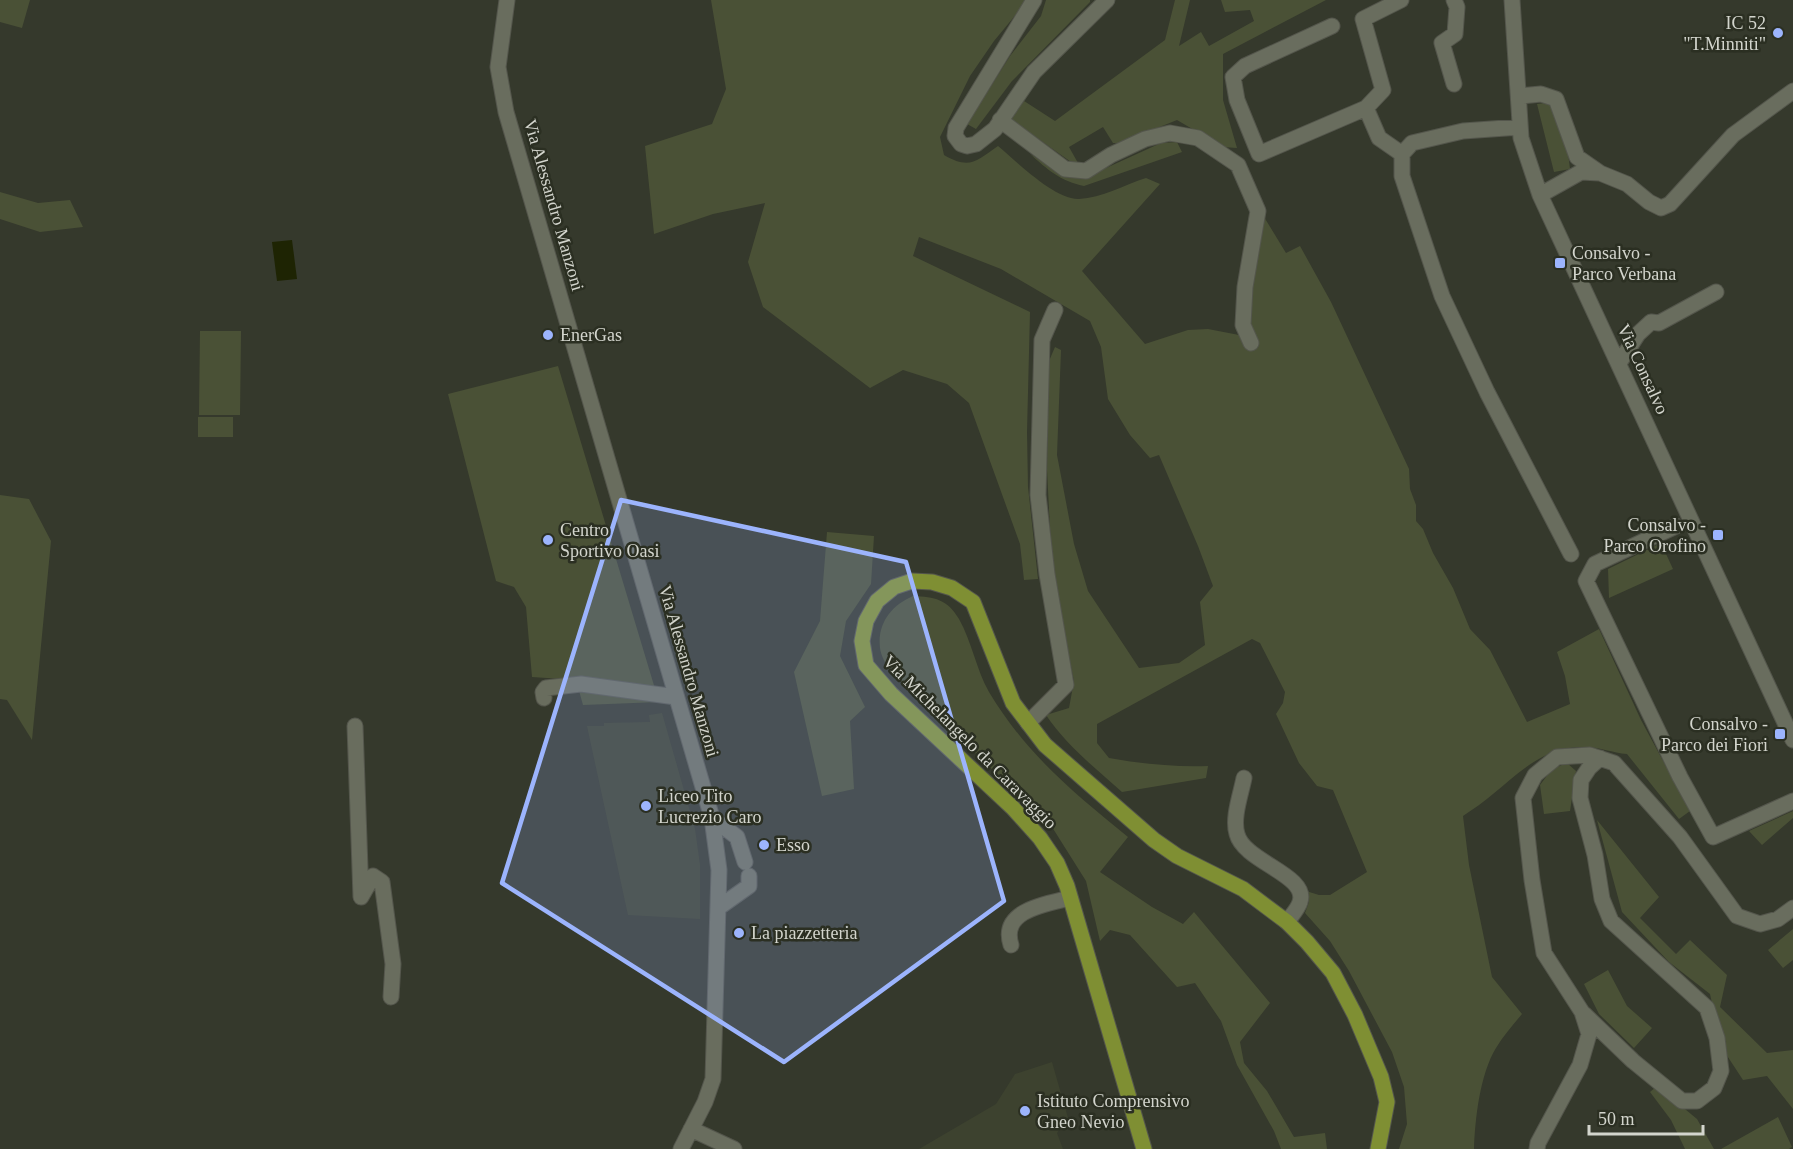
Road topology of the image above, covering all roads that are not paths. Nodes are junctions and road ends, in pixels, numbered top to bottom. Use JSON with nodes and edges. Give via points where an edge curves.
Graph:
{"nodes":[{"id":1,"x":507,"y":0,"type":"edge"},
{"id":2,"x":1034,"y":0,"type":"edge"},
{"id":3,"x":1107,"y":0,"type":"edge"},
{"id":4,"x":1401,"y":0,"type":"edge"},
{"id":5,"x":1454,"y":0,"type":"edge"},
{"id":6,"x":1512,"y":0,"type":"edge"},
{"id":7,"x":1332,"y":26,"type":"dead end"},
{"id":8,"x":1454,"y":84,"type":"dead end"},
{"id":9,"x":1793,"y":91,"type":"edge"},
{"id":10,"x":1520,"y":96,"type":"junction"},
{"id":11,"x":1366,"y":108,"type":"junction"},
{"id":12,"x":1000,"y":120,"type":"junction"},
{"id":13,"x":1520,"y":127,"type":"junction"},
{"id":14,"x":1402,"y":154,"type":"junction"},
{"id":15,"x":1600,"y":173,"type":"junction"},
{"id":16,"x":1540,"y":195,"type":"junction"},
{"id":17,"x":1716,"y":292,"type":"dead end"},
{"id":18,"x":1054,"y":310,"type":"dead end"},
{"id":19,"x":1251,"y":344,"type":"dead end"},
{"id":20,"x":1619,"y":363,"type":"junction"},
{"id":21,"x":1676,"y":526,"type":"dead end"},
{"id":22,"x":1571,"y":554,"type":"dead end"},
{"id":23,"x":676,"y":697,"type":"junction"},
{"id":24,"x":544,"y":698,"type":"dead end"},
{"id":25,"x":1788,"y":715,"type":"edge"},
{"id":26,"x":1028,"y":723,"type":"junction"},
{"id":27,"x":355,"y":726,"type":"dead end"},
{"id":28,"x":1793,"y":740,"type":"edge"},
{"id":29,"x":1600,"y":758,"type":"junction"},
{"id":30,"x":1244,"y":778,"type":"dead end"},
{"id":31,"x":1793,"y":801,"type":"edge"},
{"id":32,"x":712,"y":818,"type":"junction"},
{"id":33,"x":1070,"y":898,"type":"junction"},
{"id":34,"x":718,"y":908,"type":"junction"},
{"id":35,"x":1793,"y":908,"type":"edge"},
{"id":36,"x":1287,"y":922,"type":"junction"},
{"id":37,"x":1011,"y":945,"type":"dead end"},
{"id":38,"x":392,"y":997,"type":"dead end"},
{"id":39,"x":1582,"y":1012,"type":"junction"},
{"id":40,"x":692,"y":1129,"type":"junction"},
{"id":41,"x":681,"y":1149,"type":"edge"},
{"id":42,"x":734,"y":1149,"type":"edge"},
{"id":43,"x":1144,"y":1149,"type":"edge"},
{"id":44,"x":1378,"y":1149,"type":"edge"},
{"id":45,"x":1537,"y":1149,"type":"edge"}],
"edges":[{"from":1,"to":23,"type":"street","name":"Via Alessandro Manzoni","via":[[498,67],[506,112]]},
{"from":2,"to":12,"type":"street","via":[[961,119],[955,136],[961,144],[976,144]]},
{"from":3,"to":12,"type":"street","via":[[1034,72]]},
{"from":4,"to":11,"type":"street","via":[[1363,19],[1383,90]]},
{"from":5,"to":8,"type":"street","via":[[1455,34],[1442,43]]},
{"from":6,"to":10,"type":"street","name":"Via Consalvo"},
{"from":7,"to":11,"type":"street","via":[[1245,66],[1233,77],[1237,100],[1259,154]]},
{"from":9,"to":15,"type":"street","via":[[1733,135],[1670,204],[1661,208],[1627,184]]},
{"from":10,"to":13,"type":"street","name":"Via Consalvo"},
{"from":10,"to":15,"type":"street","via":[[1541,94],[1556,99],[1577,157]]},
{"from":11,"to":14,"type":"street","via":[[1379,138]]},
{"from":12,"to":19,"type":"street","via":[[1065,169],[1086,171],[1136,143],[1170,133],[1198,138],[1238,165],[1258,211],[1243,325]]},
{"from":13,"to":14,"type":"street","via":[[1463,131],[1412,143]]},
{"from":13,"to":16,"type":"street","name":"Via Consalvo"},
{"from":14,"to":22,"type":"street","via":[[1402,176],[1442,296]]},
{"from":15,"to":16,"type":"street","via":[[1581,172]]},
{"from":16,"to":20,"type":"street","name":"Via Consalvo"},
{"from":17,"to":20,"type":"street","via":[[1664,326],[1652,322],[1638,334]]},
{"from":18,"to":26,"type":"street","via":[[1042,340],[1038,495],[1066,685]]},
{"from":20,"to":25,"type":"street","name":"Via Consalvo"},
{"from":21,"to":31,"type":"street","via":[[1595,564],[1586,580],[1680,777],[1713,837]]},
{"from":23,"to":24,"type":"street","via":[[581,684],[546,688]]},
{"from":23,"to":32,"type":"street","name":"Via Alessandro Manzoni"},
{"from":25,"to":28,"type":"street","name":"Via Consalvo"},
{"from":26,"to":33,"type":"main road","name":"Via Michelangelo da Caravaggio","via":[[1013,703],[973,602],[952,588],[912,581],[894,587],[877,601],[866,621],[862,641],[866,665],[1040,838],[1057,863]]},
{"from":26,"to":36,"type":"main road","name":"Via Michelangelo da Caravaggio","via":[[1045,745],[1154,840],[1243,889]]},
{"from":27,"to":38,"type":"street","via":[[361,897],[373,876],[382,882],[393,964]]},
{"from":29,"to":35,"type":"street","via":[[1614,763],[1680,837],[1737,916],[1760,924],[1778,919]]},
{"from":29,"to":39,"type":"street","via":[[1557,757],[1535,775],[1523,798],[1544,953]]},
{"from":29,"to":39,"type":"street","via":[[1581,780],[1580,798],[1602,899],[1611,921],[1707,1008],[1717,1038],[1721,1071],[1714,1088],[1697,1101],[1682,1101]]},
{"from":30,"to":36,"type":"street","via":[[1236,834],[1248,852],[1298,885],[1300,904]]},
{"from":32,"to":34,"type":"street","name":"Via Alessandro Manzoni","via":[[719,870]]},
{"from":32,"to":34,"type":"street","via":[[737,837],[749,886]]},
{"from":33,"to":37,"type":"street","via":[[1019,915],[1010,924]]},
{"from":33,"to":43,"type":"main road","name":"Via Michelangelo da Caravaggio"},
{"from":34,"to":40,"type":"street","name":"Via Alessandro Manzoni","via":[[712,1078]]},
{"from":36,"to":44,"type":"main road","name":"Via Michelangelo da Caravaggio","via":[[1333,974],[1375,1058],[1387,1102]]},
{"from":39,"to":45,"type":"street","via":[[1589,1034],[1580,1065]]},
{"from":40,"to":41,"type":"street","name":"Via Alessandro Manzoni"},
{"from":40,"to":42,"type":"street"}]}
